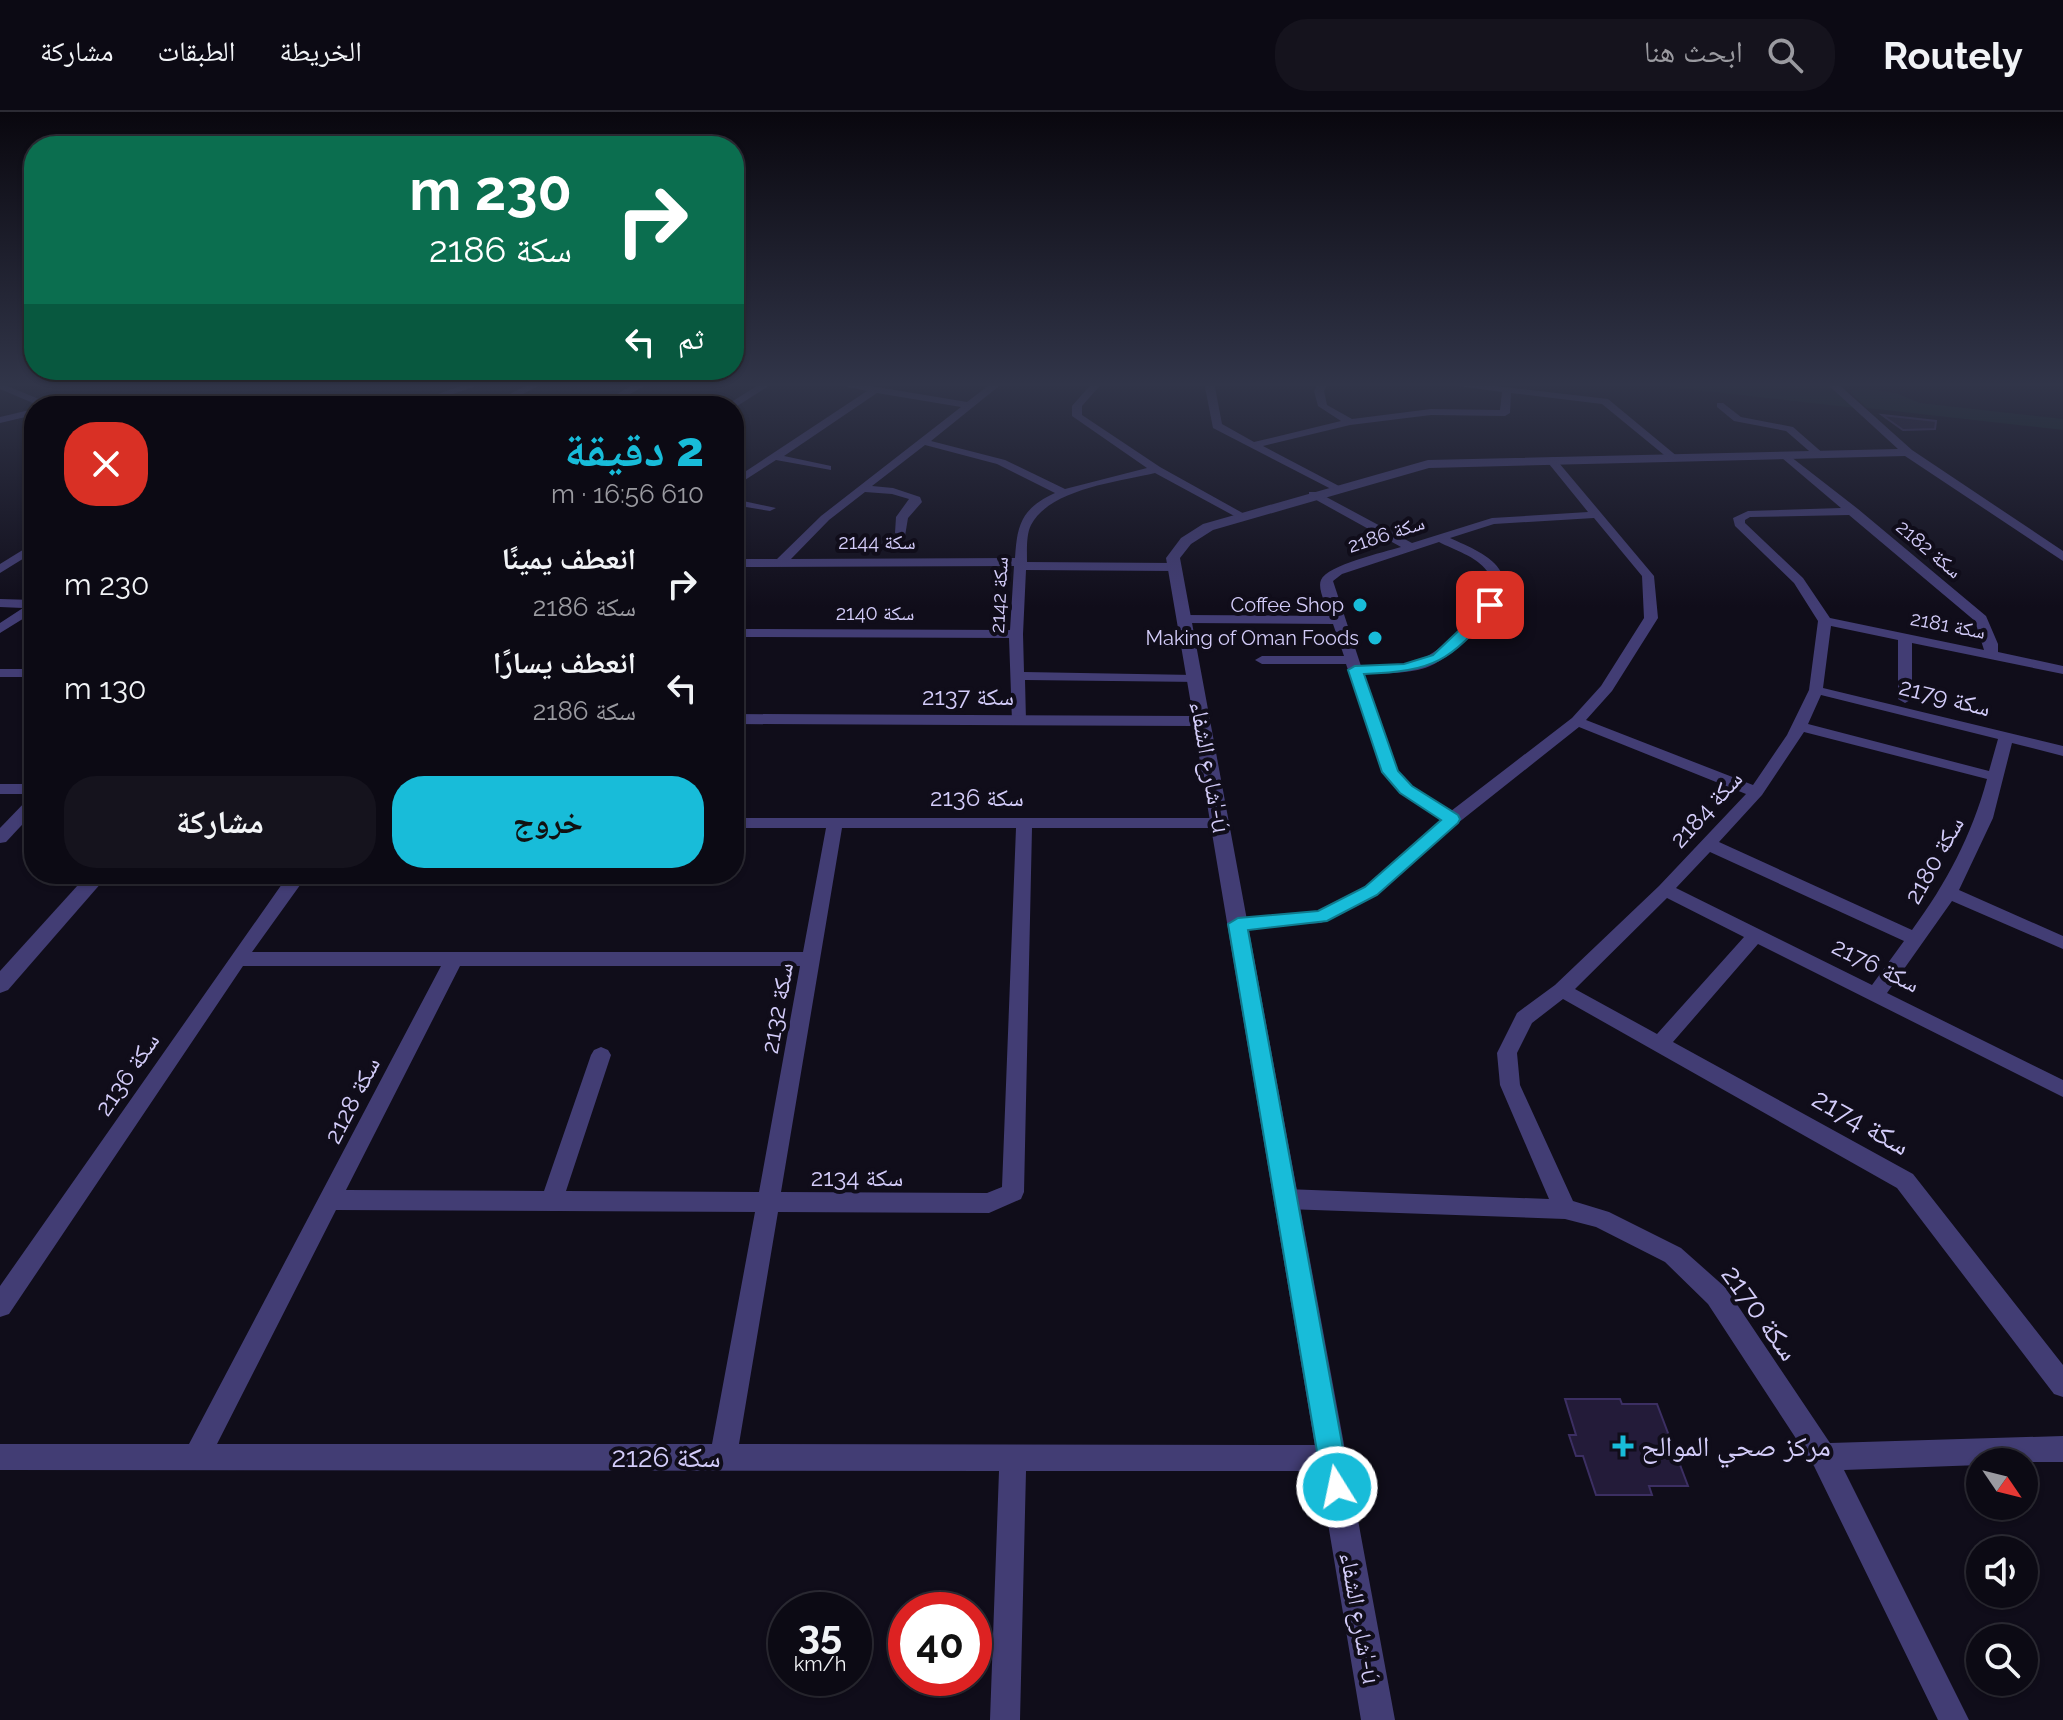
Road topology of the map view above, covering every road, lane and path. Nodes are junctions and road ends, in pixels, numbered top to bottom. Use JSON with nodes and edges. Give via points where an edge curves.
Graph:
{"nodes":[{"id":1,"x":775,"y":457,"type":"joint"},
{"id":2,"x":904,"y":457,"type":"edge"},
{"id":3,"x":982,"y":457,"type":"edge"},
{"id":4,"x":1138,"y":457,"type":"edge"},
{"id":5,"x":1276,"y":457,"type":"edge"},
{"id":6,"x":1671,"y":457,"type":"edge"},
{"id":7,"x":1787,"y":457,"type":"edge"},
{"id":8,"x":1916,"y":457,"type":"edge"},
{"id":9,"x":1550,"y":459,"type":"junction"},
{"id":10,"x":827,"y":468,"type":"dead end"},
{"id":11,"x":1156,"y":469,"type":"junction"},
{"id":12,"x":744,"y":477,"type":"edge"},
{"id":13,"x":1335,"y":488,"type":"junction"},
{"id":14,"x":863,"y":489,"type":"junction"},
{"id":15,"x":1064,"y":493,"type":"junction"},
{"id":16,"x":1313,"y":494,"type":"junction"},
{"id":17,"x":744,"y":504,"type":"edge"},
{"id":18,"x":770,"y":508,"type":"dead end"},
{"id":19,"x":1854,"y":511,"type":"junction"},
{"id":20,"x":1595,"y":515,"type":"junction"},
{"id":21,"x":1242,"y":516,"type":"junction"},
{"id":22,"x":901,"y":533,"type":"dead end"},
{"id":23,"x":1440,"y":538,"type":"junction"},
{"id":24,"x":1411,"y":547,"type":"junction"},
{"id":25,"x":24,"y":553,"type":"edge"},
{"id":26,"x":2061,"y":554,"type":"edge"},
{"id":27,"x":781,"y":562,"type":"junction"},
{"id":28,"x":744,"y":563,"type":"edge"},
{"id":29,"x":1021,"y":564,"type":"junction"},
{"id":30,"x":1175,"y":567,"type":"junction"},
{"id":31,"x":0,"y":569,"type":"edge"},
{"id":32,"x":0,"y":603,"type":"edge"},
{"id":33,"x":24,"y":604,"type":"edge"},
{"id":34,"x":24,"y":612,"type":"edge"},
{"id":35,"x":1184,"y":619,"type":"junction"},
{"id":36,"x":1338,"y":620,"type":"junction"},
{"id":37,"x":1825,"y":621,"type":"junction"},
{"id":38,"x":0,"y":629,"type":"edge"},
{"id":39,"x":744,"y":633,"type":"edge"},
{"id":40,"x":1016,"y":634,"type":"junction"},
{"id":41,"x":1905,"y":637,"type":"junction"},
{"id":42,"x":1991,"y":654,"type":"junction"},
{"id":43,"x":1262,"y":660,"type":"dead end"},
{"id":44,"x":1354,"y":665,"type":"junction"},
{"id":45,"x":2063,"y":670,"type":"edge"},
{"id":46,"x":0,"y":673,"type":"edge"},
{"id":47,"x":24,"y":673,"type":"edge"},
{"id":48,"x":1017,"y":676,"type":"junction"},
{"id":49,"x":1195,"y":679,"type":"junction"},
{"id":50,"x":1816,"y":690,"type":"junction"},
{"id":51,"x":1905,"y":699,"type":"dead end"},
{"id":52,"x":744,"y":719,"type":"edge"},
{"id":53,"x":1019,"y":721,"type":"junction"},
{"id":54,"x":1202,"y":721,"type":"junction"},
{"id":55,"x":1577,"y":721,"type":"junction"},
{"id":56,"x":1799,"y":726,"type":"junction"},
{"id":57,"x":2006,"y":737,"type":"junction"},
{"id":58,"x":2063,"y":751,"type":"edge"},
{"id":59,"x":1996,"y":777,"type":"junction"},
{"id":60,"x":0,"y":789,"type":"edge"},
{"id":61,"x":24,"y":789,"type":"edge"},
{"id":62,"x":1756,"y":792,"type":"junction"},
{"id":63,"x":24,"y":813,"type":"edge"},
{"id":64,"x":1452,"y":819,"type":"junction"},
{"id":65,"x":744,"y":823,"type":"edge"},
{"id":66,"x":835,"y":823,"type":"junction"},
{"id":67,"x":1024,"y":823,"type":"junction"},
{"id":68,"x":1220,"y":823,"type":"junction"},
{"id":69,"x":0,"y":838,"type":"edge"},
{"id":70,"x":1708,"y":844,"type":"junction"},
{"id":71,"x":90,"y":884,"type":"edge"},
{"id":72,"x":292,"y":884,"type":"edge"},
{"id":73,"x":1665,"y":890,"type":"junction"},
{"id":74,"x":1949,"y":893,"type":"junction"},
{"id":75,"x":1238,"y":924,"type":"junction"},
{"id":76,"x":1756,"y":935,"type":"junction"},
{"id":77,"x":1915,"y":939,"type":"junction"},
{"id":78,"x":2063,"y":943,"type":"edge"},
{"id":79,"x":237,"y":959,"type":"junction"},
{"id":80,"x":454,"y":959,"type":"junction"},
{"id":81,"x":812,"y":959,"type":"junction"},
{"id":82,"x":0,"y":985,"type":"edge"},
{"id":83,"x":1562,"y":990,"type":"junction"},
{"id":84,"x":1876,"y":994,"type":"junction"},
{"id":85,"x":1660,"y":1044,"type":"junction"},
{"id":86,"x":601,"y":1055,"type":"dead end"},
{"id":87,"x":2063,"y":1089,"type":"edge"},
{"id":88,"x":1286,"y":1199,"type":"junction"},
{"id":89,"x":329,"y":1200,"type":"junction"},
{"id":90,"x":552,"y":1201,"type":"junction"},
{"id":91,"x":770,"y":1202,"type":"junction"},
{"id":92,"x":1565,"y":1209,"type":"junction"},
{"id":93,"x":0,"y":1306,"type":"edge"},
{"id":94,"x":2063,"y":1385,"type":"edge"},
{"id":95,"x":2063,"y":1449,"type":"edge"},
{"id":96,"x":0,"y":1457,"type":"edge"},
{"id":97,"x":196,"y":1457,"type":"junction"},
{"id":98,"x":1823,"y":1457,"type":"junction"},
{"id":99,"x":723,"y":1458,"type":"junction"},
{"id":100,"x":1013,"y":1458,"type":"junction"},
{"id":101,"x":1331,"y":1458,"type":"junction"},
{"id":102,"x":1005,"y":1720,"type":"edge"},
{"id":103,"x":1378,"y":1720,"type":"edge"},
{"id":104,"x":1954,"y":1720,"type":"edge"}],
"edges":[{"from":1,"to":10,"type":"street"},
{"from":1,"to":12,"type":"street"},
{"from":2,"to":14,"type":"street"},
{"from":3,"to":15,"type":"street"},
{"from":4,"to":11,"type":"street"},
{"from":5,"to":13,"type":"street"},
{"from":6,"to":9,"type":"street"},
{"from":7,"to":19,"type":"street","name":"سكة 2182"},
{"from":8,"to":26,"type":"street"},
{"from":9,"to":13,"type":"street","via":[[1428,464]]},
{"from":9,"to":20,"type":"street"},
{"from":11,"to":15,"type":"street","name":"سكة 2142"},
{"from":11,"to":21,"type":"street"},
{"from":13,"to":16,"type":"street"},
{"from":14,"to":22,"type":"street","via":[[914,497],[916,502],[902,517]]},
{"from":14,"to":27,"type":"street"},
{"from":15,"to":29,"type":"street","name":"سكة 2142","via":[[1040,504],[1023,528]]},
{"from":16,"to":21,"type":"street"},
{"from":16,"to":24,"type":"street"},
{"from":17,"to":18,"type":"street"},
{"from":19,"to":37,"type":"street","via":[[1739,518],[1739,524],[1810,592]]},
{"from":19,"to":42,"type":"street","name":"سكة 2182","via":[[1981,619]]},
{"from":20,"to":23,"type":"street","name":"سكة 2186","via":[[1511,517]]},
{"from":20,"to":55,"type":"street","via":[[1648,576],[1651,618],[1607,688]]},
{"from":21,"to":30,"type":"street","via":[[1186,541],[1173,558]]},
{"from":23,"to":24,"type":"street","name":"سكة 2186"},
{"from":23,"to":44,"type":"street","via":[[1496,573],[1490,605],[1438,658],[1405,668]]},
{"from":24,"to":36,"type":"street","name":"سكة 2186","via":[[1330,577],[1327,587]]},
{"from":25,"to":31,"type":"street"},
{"from":27,"to":28,"type":"street","name":"سكة 2144"},
{"from":27,"to":29,"type":"street","name":"سكة 2144"},
{"from":29,"to":30,"type":"street","name":"سكة 2144"},
{"from":29,"to":40,"type":"street","name":"سكة 2142"},
{"from":30,"to":35,"type":"street","name":"شارع الشفاء'-ú"},
{"from":32,"to":33,"type":"street"},
{"from":34,"to":38,"type":"street"},
{"from":35,"to":36,"type":"street"},
{"from":35,"to":49,"type":"street","name":"شارع الشفاء'-ú"},
{"from":36,"to":44,"type":"street","name":"سكة 2186"},
{"from":37,"to":41,"type":"street","name":"سكة 2181"},
{"from":37,"to":50,"type":"street","name":"سكة 2184"},
{"from":39,"to":40,"type":"street","name":"سكة 2140"},
{"from":40,"to":48,"type":"street","name":"سكة 2142"},
{"from":41,"to":42,"type":"street","name":"سكة 2181"},
{"from":41,"to":51,"type":"street"},
{"from":42,"to":45,"type":"street","name":"سكة 2181"},
{"from":43,"to":44,"type":"street"},
{"from":44,"to":64,"type":"street","name":"سكة 2186","via":[[1390,772],[1406,790]]},
{"from":46,"to":47,"type":"street"},
{"from":48,"to":49,"type":"street"},
{"from":48,"to":53,"type":"street","name":"سكة 2142"},
{"from":49,"to":54,"type":"street","name":"شارع الشفاء'-ú"},
{"from":50,"to":56,"type":"street","name":"سكة 2184"},
{"from":50,"to":57,"type":"street","name":"سكة 2179"},
{"from":52,"to":53,"type":"street","name":"سكة 2137"},
{"from":53,"to":54,"type":"street","name":"سكة 2137"},
{"from":54,"to":68,"type":"street","name":"شارع الشفاء'-ú"},
{"from":55,"to":62,"type":"street"},
{"from":55,"to":64,"type":"street"},
{"from":56,"to":59,"type":"street"},
{"from":56,"to":62,"type":"street","name":"سكة 2184"},
{"from":57,"to":58,"type":"street","name":"سكة 2179"},
{"from":57,"to":59,"type":"street","name":"سكة 2180"},
{"from":59,"to":74,"type":"street","name":"سكة 2180","via":[[1985,818]]},
{"from":60,"to":61,"type":"street"},
{"from":62,"to":70,"type":"street","name":"سكة 2184"},
{"from":63,"to":69,"type":"street"},
{"from":64,"to":75,"type":"street","via":[[1371,891],[1321,917]]},
{"from":65,"to":66,"type":"street","name":"سكة 2136"},
{"from":66,"to":67,"type":"street","name":"سكة 2136"},
{"from":66,"to":81,"type":"street","name":"سكة 2132"},
{"from":67,"to":68,"type":"street","name":"سكة 2136"},
{"from":67,"to":91,"type":"street","name":"سكة 2134","via":[[1013,1192],[989,1203]]},
{"from":68,"to":75,"type":"street","name":"شارع الشفاء'-ú"},
{"from":70,"to":73,"type":"street","name":"سكة 2184"},
{"from":70,"to":77,"type":"street"},
{"from":71,"to":82,"type":"street"},
{"from":72,"to":79,"type":"street","name":"سكة 2136"},
{"from":73,"to":76,"type":"street","name":"سكة 2176"},
{"from":73,"to":83,"type":"street","name":"سكة 2184"},
{"from":74,"to":77,"type":"street","name":"سكة 2180"},
{"from":74,"to":78,"type":"street"},
{"from":75,"to":88,"type":"street","name":"شارع الشفاء'-ú"},
{"from":76,"to":84,"type":"street","name":"سكة 2176"},
{"from":76,"to":85,"type":"street"},
{"from":77,"to":84,"type":"street","name":"سكة 2180"},
{"from":79,"to":80,"type":"street"},
{"from":79,"to":93,"type":"street","name":"سكة 2136"},
{"from":80,"to":81,"type":"street"},
{"from":80,"to":89,"type":"street","name":"سكة 2128"},
{"from":81,"to":91,"type":"street","name":"سكة 2132"},
{"from":83,"to":85,"type":"street","name":"سكة 2174"},
{"from":83,"to":92,"type":"street","name":"سكة 2184","via":[[1524,1018],[1507,1053],[1510,1085]]},
{"from":84,"to":87,"type":"street","name":"سكة 2176"},
{"from":85,"to":94,"type":"street","name":"سكة 2174","via":[[1905,1181]]},
{"from":86,"to":90,"type":"street"},
{"from":88,"to":92,"type":"street","name":"سكة 2170"},
{"from":88,"to":101,"type":"street","name":"شارع الشفاء'-ú"},
{"from":89,"to":90,"type":"street","name":"سكة 2134"},
{"from":89,"to":97,"type":"street","name":"سكة 2128"},
{"from":90,"to":91,"type":"street","name":"سكة 2134"},
{"from":91,"to":99,"type":"street","name":"سكة 2132"},
{"from":92,"to":98,"type":"street","name":"سكة 2170","via":[[1601,1219],[1673,1255],[1717,1296]]},
{"from":95,"to":98,"type":"street"},
{"from":96,"to":97,"type":"street","name":"سكة 2126"},
{"from":97,"to":99,"type":"street","name":"سكة 2126"},
{"from":98,"to":104,"type":"street","name":"سكة 2170"},
{"from":99,"to":100,"type":"street","name":"سكة 2126"},
{"from":100,"to":101,"type":"street","name":"سكة 2126"},
{"from":100,"to":102,"type":"street"},
{"from":101,"to":103,"type":"street","name":"شارع الشفاء'-ú"}]}
